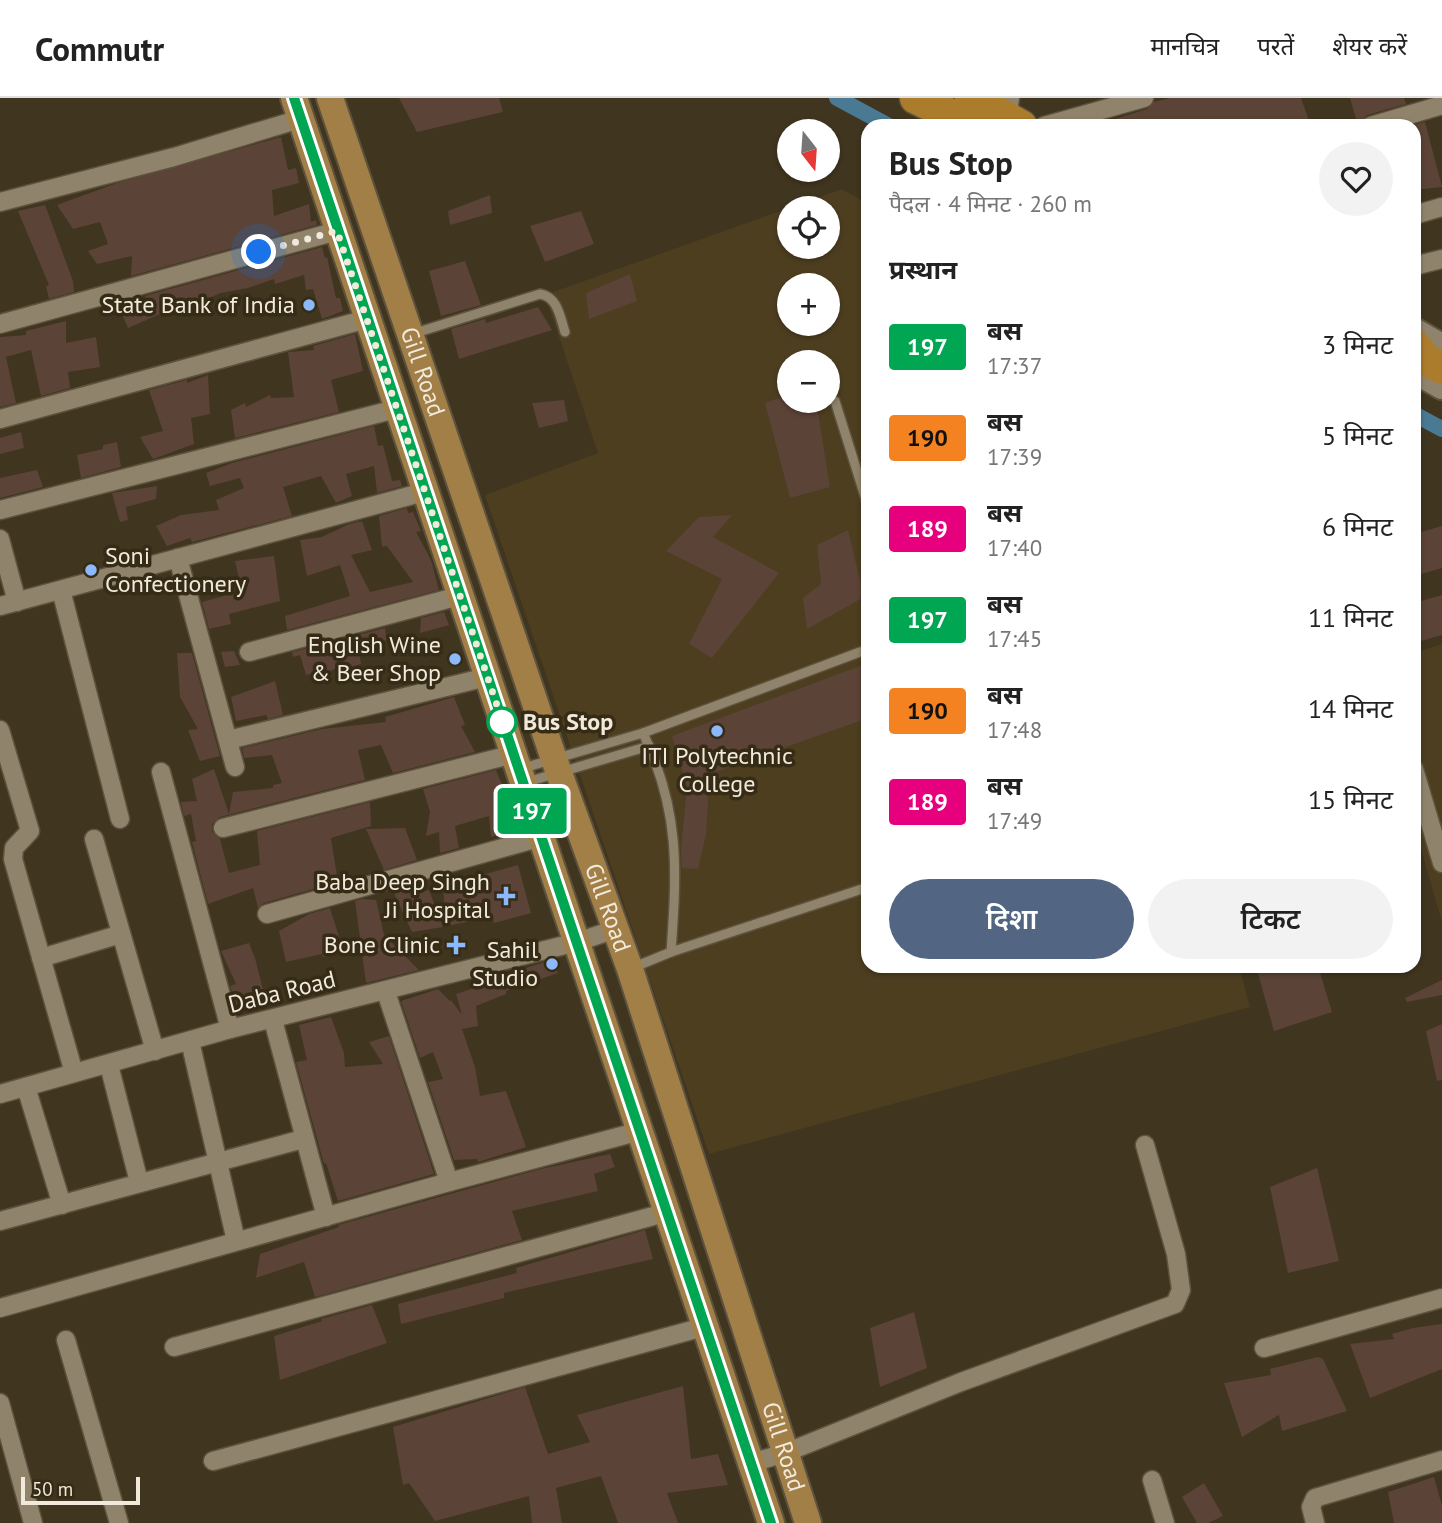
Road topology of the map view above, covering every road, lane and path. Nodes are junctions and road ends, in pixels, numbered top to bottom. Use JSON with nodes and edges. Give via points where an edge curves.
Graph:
{"nodes":[{"id":1,"x":330,"y":98,"type":"edge"},
{"id":2,"x":916,"y":98,"type":"edge"},
{"id":3,"x":971,"y":98,"type":"edge"},
{"id":4,"x":1144,"y":98,"type":"edge"},
{"id":5,"x":1442,"y":106,"type":"edge"},
{"id":6,"x":297,"y":109,"type":"edge"},
{"id":7,"x":1013,"y":114,"type":"edge"},
{"id":8,"x":959,"y":119,"type":"edge"},
{"id":9,"x":1069,"y":119,"type":"edge"},
{"id":10,"x":1396,"y":119,"type":"edge"},
{"id":11,"x":0,"y":202,"type":"edge"},
{"id":12,"x":1442,"y":207,"type":"edge"},
{"id":13,"x":1421,"y":213,"type":"edge"},
{"id":14,"x":337,"y":231,"type":"junction"},
{"id":15,"x":1442,"y":259,"type":"edge"},
{"id":16,"x":1421,"y":264,"type":"edge"},
{"id":17,"x":367,"y":319,"type":"junction"},
{"id":18,"x":0,"y":324,"type":"edge"},
{"id":19,"x":565,"y":332,"type":"dead end"},
{"id":20,"x":410,"y":334,"type":"junction"},
{"id":21,"x":1421,"y":345,"type":"edge"},
{"id":22,"x":1429,"y":363,"type":"edge"},
{"id":23,"x":396,"y":409,"type":"junction"},
{"id":24,"x":839,"y":413,"type":"edge"},
{"id":25,"x":0,"y":419,"type":"edge"},
{"id":26,"x":861,"y":484,"type":"edge"},
{"id":27,"x":424,"y":492,"type":"junction"},
{"id":28,"x":0,"y":510,"type":"edge"},
{"id":29,"x":0,"y":539,"type":"edge"},
{"id":30,"x":178,"y":558,"type":"junction"},
{"id":31,"x":61,"y":590,"type":"junction"},
{"id":32,"x":459,"y":596,"type":"junction"},
{"id":33,"x":9,"y":604,"type":"edge"},
{"id":34,"x":249,"y":652,"type":"dead end"},
{"id":35,"x":861,"y":652,"type":"edge"},
{"id":36,"x":487,"y":677,"type":"junction"},
{"id":37,"x":0,"y":730,"type":"edge"},
{"id":38,"x":643,"y":733,"type":"junction"},
{"id":39,"x":228,"y":740,"type":"junction"},
{"id":40,"x":649,"y":746,"type":"junction"},
{"id":41,"x":236,"y":766,"type":"dead end"},
{"id":42,"x":557,"y":766,"type":"junction"},
{"id":43,"x":519,"y":769,"type":"junction"},
{"id":44,"x":161,"y":772,"type":"dead end"},
{"id":45,"x":1421,"y":792,"type":"edge"},
{"id":46,"x":120,"y":819,"type":"dead end"},
{"id":47,"x":223,"y":828,"type":"dead end"},
{"id":48,"x":542,"y":837,"type":"junction"},
{"id":49,"x":94,"y":839,"type":"dead end"},
{"id":50,"x":1442,"y":863,"type":"edge"},
{"id":51,"x":861,"y":889,"type":"edge"},
{"id":52,"x":267,"y":914,"type":"dead end"},
{"id":53,"x":616,"y":929,"type":"junction"},
{"id":54,"x":121,"y":934,"type":"junction"},
{"id":55,"x":577,"y":942,"type":"junction"},
{"id":56,"x":671,"y":952,"type":"junction"},
{"id":57,"x":41,"y":958,"type":"junction"},
{"id":58,"x":630,"y":969,"type":"junction"},
{"id":59,"x":386,"y":992,"type":"junction"},
{"id":60,"x":273,"y":1020,"type":"junction"},
{"id":61,"x":230,"y":1029,"type":"junction"},
{"id":62,"x":190,"y":1041,"type":"junction"},
{"id":63,"x":155,"y":1051,"type":"junction"},
{"id":64,"x":109,"y":1065,"type":"junction"},
{"id":65,"x":74,"y":1073,"type":"junction"},
{"id":66,"x":26,"y":1087,"type":"junction"},
{"id":67,"x":0,"y":1094,"type":"edge"},
{"id":68,"x":640,"y":1131,"type":"junction"},
{"id":69,"x":303,"y":1139,"type":"junction"},
{"id":70,"x":1145,"y":1145,"type":"dead end"},
{"id":71,"x":217,"y":1161,"type":"junction"},
{"id":72,"x":139,"y":1182,"type":"junction"},
{"id":73,"x":449,"y":1182,"type":"junction"},
{"id":74,"x":62,"y":1205,"type":"junction"},
{"id":75,"x":668,"y":1212,"type":"junction"},
{"id":76,"x":326,"y":1217,"type":"junction"},
{"id":77,"x":0,"y":1221,"type":"edge"},
{"id":78,"x":236,"y":1241,"type":"junction"},
{"id":79,"x":1442,"y":1298,"type":"edge"},
{"id":80,"x":0,"y":1308,"type":"edge"},
{"id":81,"x":707,"y":1326,"type":"junction"},
{"id":82,"x":66,"y":1340,"type":"dead end"},
{"id":83,"x":174,"y":1347,"type":"dead end"},
{"id":84,"x":1264,"y":1348,"type":"dead end"},
{"id":85,"x":0,"y":1403,"type":"edge"},
{"id":86,"x":785,"y":1452,"type":"junction"},
{"id":87,"x":213,"y":1461,"type":"dead end"},
{"id":88,"x":751,"y":1463,"type":"junction"},
{"id":89,"x":1441,"y":1463,"type":"edge"},
{"id":90,"x":1152,"y":1480,"type":"dead end"},
{"id":91,"x":766,"y":1522,"type":"edge"},
{"id":92,"x":33,"y":1523,"type":"edge"},
{"id":93,"x":119,"y":1523,"type":"edge"},
{"id":94,"x":808,"y":1523,"type":"edge"},
{"id":95,"x":1165,"y":1523,"type":"edge"},
{"id":96,"x":1315,"y":1523,"type":"edge"}],
"edges":[{"from":1,"to":20,"type":"main road","name":"Gill Road"},
{"from":2,"to":8,"type":"highway"},
{"from":3,"to":7,"type":"highway"},
{"from":4,"to":9,"type":"street"},
{"from":5,"to":10,"type":"street"},
{"from":6,"to":11,"type":"street","via":[[174,157]]},
{"from":6,"to":14,"type":"main road","name":"Gill Road"},
{"from":12,"to":13,"type":"street"},
{"from":14,"to":17,"type":"main road","name":"Gill Road"},
{"from":14,"to":18,"type":"street"},
{"from":15,"to":16,"type":"street"},
{"from":17,"to":23,"type":"main road","name":"Gill Road"},
{"from":17,"to":25,"type":"street"},
{"from":19,"to":20,"type":"lane","via":[[554,300],[540,294]]},
{"from":20,"to":42,"type":"main road","name":"Gill Road"},
{"from":21,"to":22,"type":"street"},
{"from":23,"to":27,"type":"main road","name":"Gill Road"},
{"from":23,"to":28,"type":"street"},
{"from":24,"to":26,"type":"lane"},
{"from":27,"to":30,"type":"street"},
{"from":27,"to":32,"type":"main road","name":"Gill Road"},
{"from":29,"to":33,"type":"street"},
{"from":30,"to":31,"type":"street"},
{"from":30,"to":39,"type":"street"},
{"from":31,"to":33,"type":"street"},
{"from":31,"to":46,"type":"street"},
{"from":32,"to":34,"type":"street"},
{"from":32,"to":36,"type":"main road","name":"Gill Road"},
{"from":35,"to":38,"type":"lane"},
{"from":36,"to":39,"type":"street"},
{"from":36,"to":43,"type":"main road","name":"Gill Road"},
{"from":37,"to":57,"type":"street","via":[[29,824],[30,831],[15,848],[13,859]]},
{"from":38,"to":40,"type":"lane"},
{"from":38,"to":42,"type":"lane"},
{"from":39,"to":41,"type":"street"},
{"from":40,"to":42,"type":"lane"},
{"from":40,"to":56,"type":"lane","via":[[662,777],[674,831]]},
{"from":42,"to":43,"type":"lane"},
{"from":42,"to":43,"type":"lane"},
{"from":42,"to":53,"type":"main road","name":"Gill Road"},
{"from":43,"to":47,"type":"street"},
{"from":43,"to":48,"type":"main road","name":"Gill Road"},
{"from":44,"to":61,"type":"street"},
{"from":45,"to":50,"type":"street"},
{"from":48,"to":52,"type":"street"},
{"from":48,"to":55,"type":"main road","name":"Gill Road"},
{"from":49,"to":54,"type":"street"},
{"from":51,"to":56,"type":"lane"},
{"from":53,"to":55,"type":"street","name":"Daba Road"},
{"from":53,"to":58,"type":"main road","name":"Gill Road"},
{"from":54,"to":57,"type":"street"},
{"from":54,"to":63,"type":"street"},
{"from":55,"to":59,"type":"street","name":"Daba Road"},
{"from":55,"to":68,"type":"main road","name":"Gill Road"},
{"from":56,"to":58,"type":"lane"},
{"from":57,"to":65,"type":"street"},
{"from":58,"to":86,"type":"main road","name":"Gill Road"},
{"from":59,"to":60,"type":"street","name":"Daba Road"},
{"from":59,"to":73,"type":"street"},
{"from":60,"to":61,"type":"street","name":"Daba Road"},
{"from":60,"to":69,"type":"street"},
{"from":61,"to":62,"type":"street","name":"Daba Road"},
{"from":62,"to":63,"type":"street","name":"Daba Road"},
{"from":62,"to":71,"type":"street"},
{"from":63,"to":64,"type":"street","name":"Daba Road"},
{"from":64,"to":65,"type":"street","name":"Daba Road"},
{"from":64,"to":72,"type":"street"},
{"from":65,"to":66,"type":"street","name":"Daba Road"},
{"from":66,"to":67,"type":"street","name":"Daba Road"},
{"from":66,"to":74,"type":"street"},
{"from":68,"to":73,"type":"street"},
{"from":68,"to":75,"type":"main road","name":"Gill Road"},
{"from":69,"to":71,"type":"street"},
{"from":69,"to":76,"type":"street"},
{"from":70,"to":86,"type":"street","via":[[1176,1254],[1181,1290],[1175,1304]]},
{"from":71,"to":72,"type":"street"},
{"from":71,"to":78,"type":"street"},
{"from":72,"to":74,"type":"street"},
{"from":73,"to":76,"type":"street"},
{"from":74,"to":77,"type":"street"},
{"from":75,"to":81,"type":"main road","name":"Gill Road"},
{"from":75,"to":83,"type":"street"},
{"from":76,"to":78,"type":"street"},
{"from":78,"to":80,"type":"street"},
{"from":79,"to":84,"type":"street"},
{"from":81,"to":87,"type":"street"},
{"from":81,"to":88,"type":"main road","name":"Gill Road"},
{"from":82,"to":93,"type":"street"},
{"from":85,"to":92,"type":"street"},
{"from":86,"to":88,"type":"street"},
{"from":86,"to":94,"type":"main road","name":"Gill Road"},
{"from":88,"to":91,"type":"main road","name":"Gill Road"},
{"from":89,"to":96,"type":"street","via":[[1315,1498],[1311,1507]]},
{"from":90,"to":95,"type":"street"}]}
